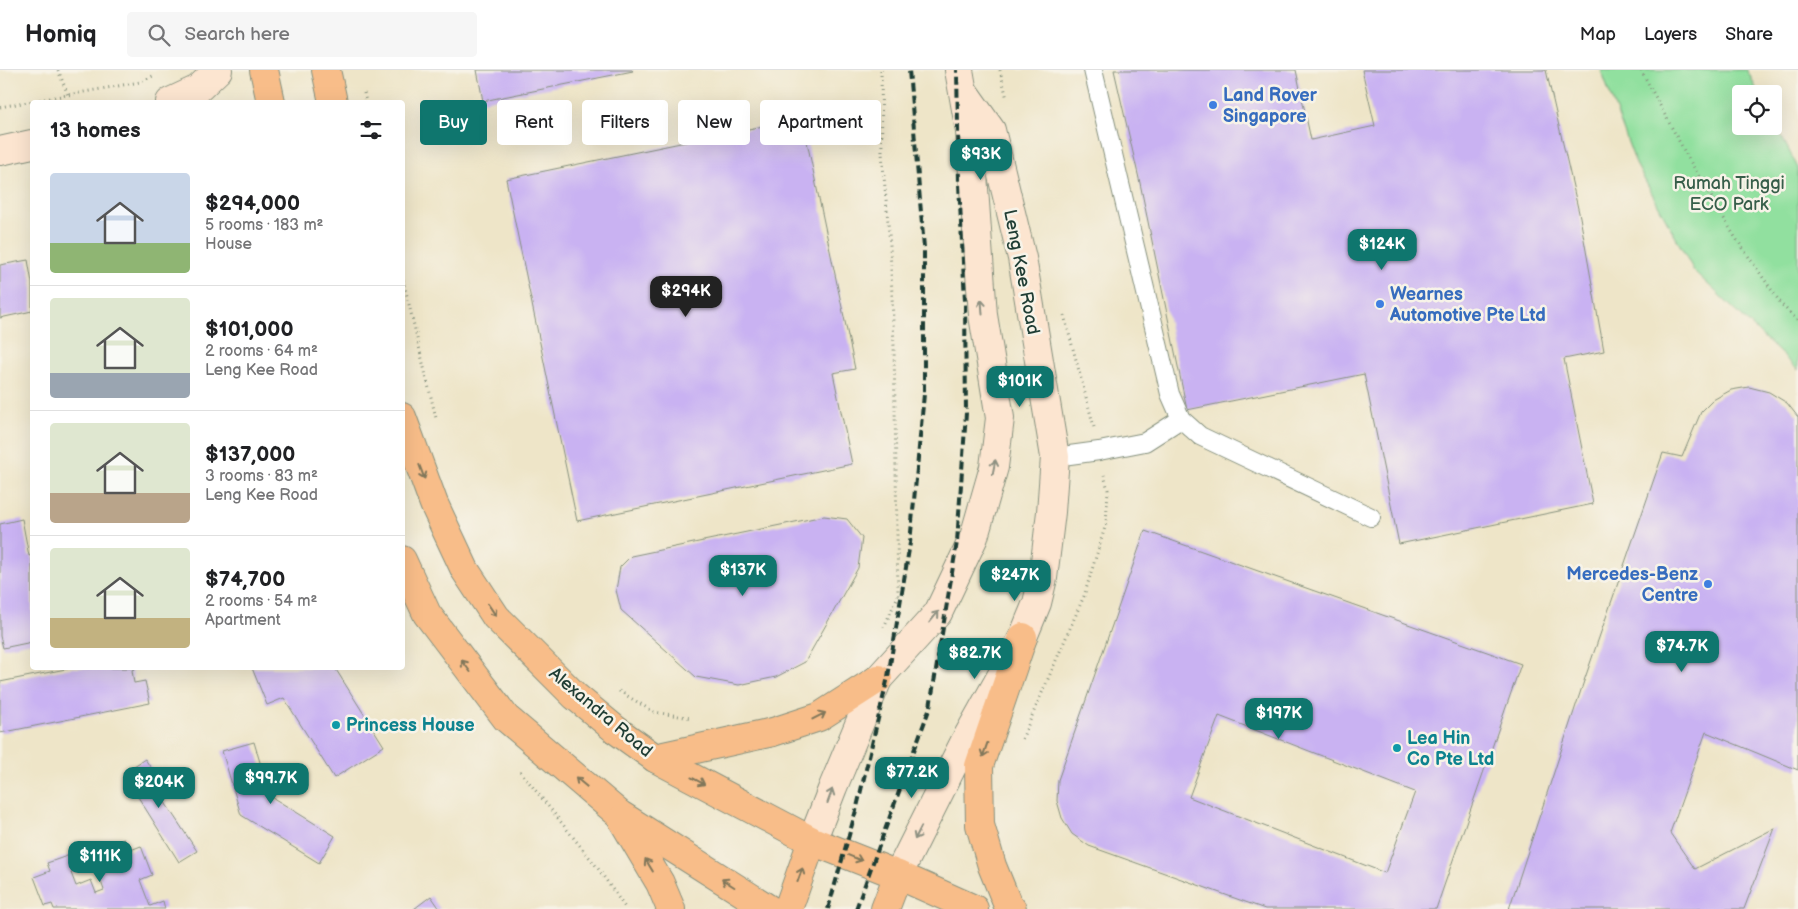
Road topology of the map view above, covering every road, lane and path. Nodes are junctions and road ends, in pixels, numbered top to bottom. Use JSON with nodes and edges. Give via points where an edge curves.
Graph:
{"nodes":[{"id":1,"x":58,"y":70,"type":"edge"},
{"id":2,"x":218,"y":70,"type":"edge"},
{"id":3,"x":264,"y":70,"type":"edge"},
{"id":4,"x":326,"y":70,"type":"edge"},
{"id":5,"x":881,"y":70,"type":"edge"},
{"id":6,"x":1093,"y":70,"type":"edge"},
{"id":7,"x":1641,"y":70,"type":"edge"},
{"id":8,"x":157,"y":74,"type":"dead end"},
{"id":9,"x":962,"y":81,"type":"edge"},
{"id":10,"x":68,"y":95,"type":"junction"},
{"id":11,"x":40,"y":100,"type":"edge"},
{"id":12,"x":174,"y":100,"type":"edge"},
{"id":13,"x":270,"y":100,"type":"edge"},
{"id":14,"x":333,"y":100,"type":"edge"},
{"id":15,"x":30,"y":102,"type":"edge"},
{"id":16,"x":0,"y":107,"type":"edge"},
{"id":17,"x":30,"y":144,"type":"edge"},
{"id":18,"x":0,"y":151,"type":"edge"},
{"id":19,"x":405,"y":288,"type":"edge"},
{"id":20,"x":1798,"y":321,"type":"edge"},
{"id":21,"x":436,"y":419,"type":"dead end"},
{"id":22,"x":1181,"y":419,"type":"junction"},
{"id":23,"x":405,"y":425,"type":"edge"},
{"id":24,"x":1055,"y":457,"type":"junction"},
{"id":25,"x":1371,"y":517,"type":"dead end"},
{"id":26,"x":405,"y":566,"type":"edge"},
{"id":27,"x":882,"y":631,"type":"dead end"},
{"id":28,"x":1023,"y":637,"type":"junction"},
{"id":29,"x":878,"y":679,"type":"junction"},
{"id":30,"x":616,"y":689,"type":"dead end"},
{"id":31,"x":692,"y":718,"type":"dead end"},
{"id":32,"x":655,"y":758,"type":"junction"},
{"id":33,"x":619,"y":814,"type":"junction"},
{"id":34,"x":812,"y":841,"type":"junction"},
{"id":35,"x":898,"y":875,"type":"junction"},
{"id":36,"x":671,"y":909,"type":"edge"},
{"id":37,"x":769,"y":909,"type":"edge"},
{"id":38,"x":788,"y":909,"type":"edge"},
{"id":39,"x":885,"y":909,"type":"edge"},
{"id":40,"x":974,"y":909,"type":"edge"},
{"id":41,"x":1012,"y":909,"type":"edge"}],
"edges":[{"from":1,"to":10,"type":"path"},
{"from":2,"to":12,"type":"street","via":[[198,89]]},
{"from":3,"to":13,"type":"main road"},
{"from":4,"to":14,"type":"main road"},
{"from":5,"to":27,"type":"path","via":[[882,153],[894,346],[898,596]]},
{"from":6,"to":22,"type":"lane","via":[[1170,394]]},
{"from":7,"to":20,"type":"path","via":[[1686,156],[1735,237],[1782,305]]},
{"from":8,"to":10,"type":"path","via":[[140,82]]},
{"from":9,"to":24,"type":"street","name":"Leng Kee Road","via":[[990,130],[1022,258]]},
{"from":29,"to":9,"type":"street","name":"Leng Kee Road","one_way":true,"via":[[938,614],[974,537],[994,468],[1000,418],[983,315],[970,132]]},
{"from":10,"to":11,"type":"path"},
{"from":15,"to":16,"type":"path"},
{"from":17,"to":18,"type":"street"},
{"from":19,"to":21,"type":"path"},
{"from":22,"to":24,"type":"lane","via":[[1145,442]]},
{"from":22,"to":25,"type":"lane","via":[[1200,436]]},
{"from":23,"to":32,"type":"main road","name":"Alexandra Road","one_way":true,"via":[[434,504],[465,570],[496,617],[575,696]]},
{"from":24,"to":28,"type":"street","name":"Leng Kee Road","via":[[1043,578]]},
{"from":33,"to":26,"type":"main road","one_way":true,"via":[[506,718],[427,614]]},
{"from":28,"to":35,"type":"street","name":"Leng Kee Road","one_way":true,"via":[[964,743]]},
{"from":28,"to":41,"type":"main road","one_way":true,"via":[[979,766],[980,825],[992,866]]},
{"from":32,"to":29,"type":"main road","one_way":true,"via":[[773,732],[818,717]]},
{"from":34,"to":29,"type":"street","name":"Leng Kee Road","one_way":true},
{"from":30,"to":31,"type":"path","via":[[654,712]]},
{"from":32,"to":34,"type":"main road","name":"Alexandra Road","one_way":true},
{"from":36,"to":33,"type":"main road","one_way":true,"via":[[660,883]]},
{"from":37,"to":33,"type":"main road","one_way":true},
{"from":34,"to":35,"type":"main road","name":"Alexandra Road","one_way":true},
{"from":38,"to":34,"type":"main road","one_way":true},
{"from":35,"to":39,"type":"main road"},
{"from":35,"to":40,"type":"main road","name":"Alexandra Road"}]}
